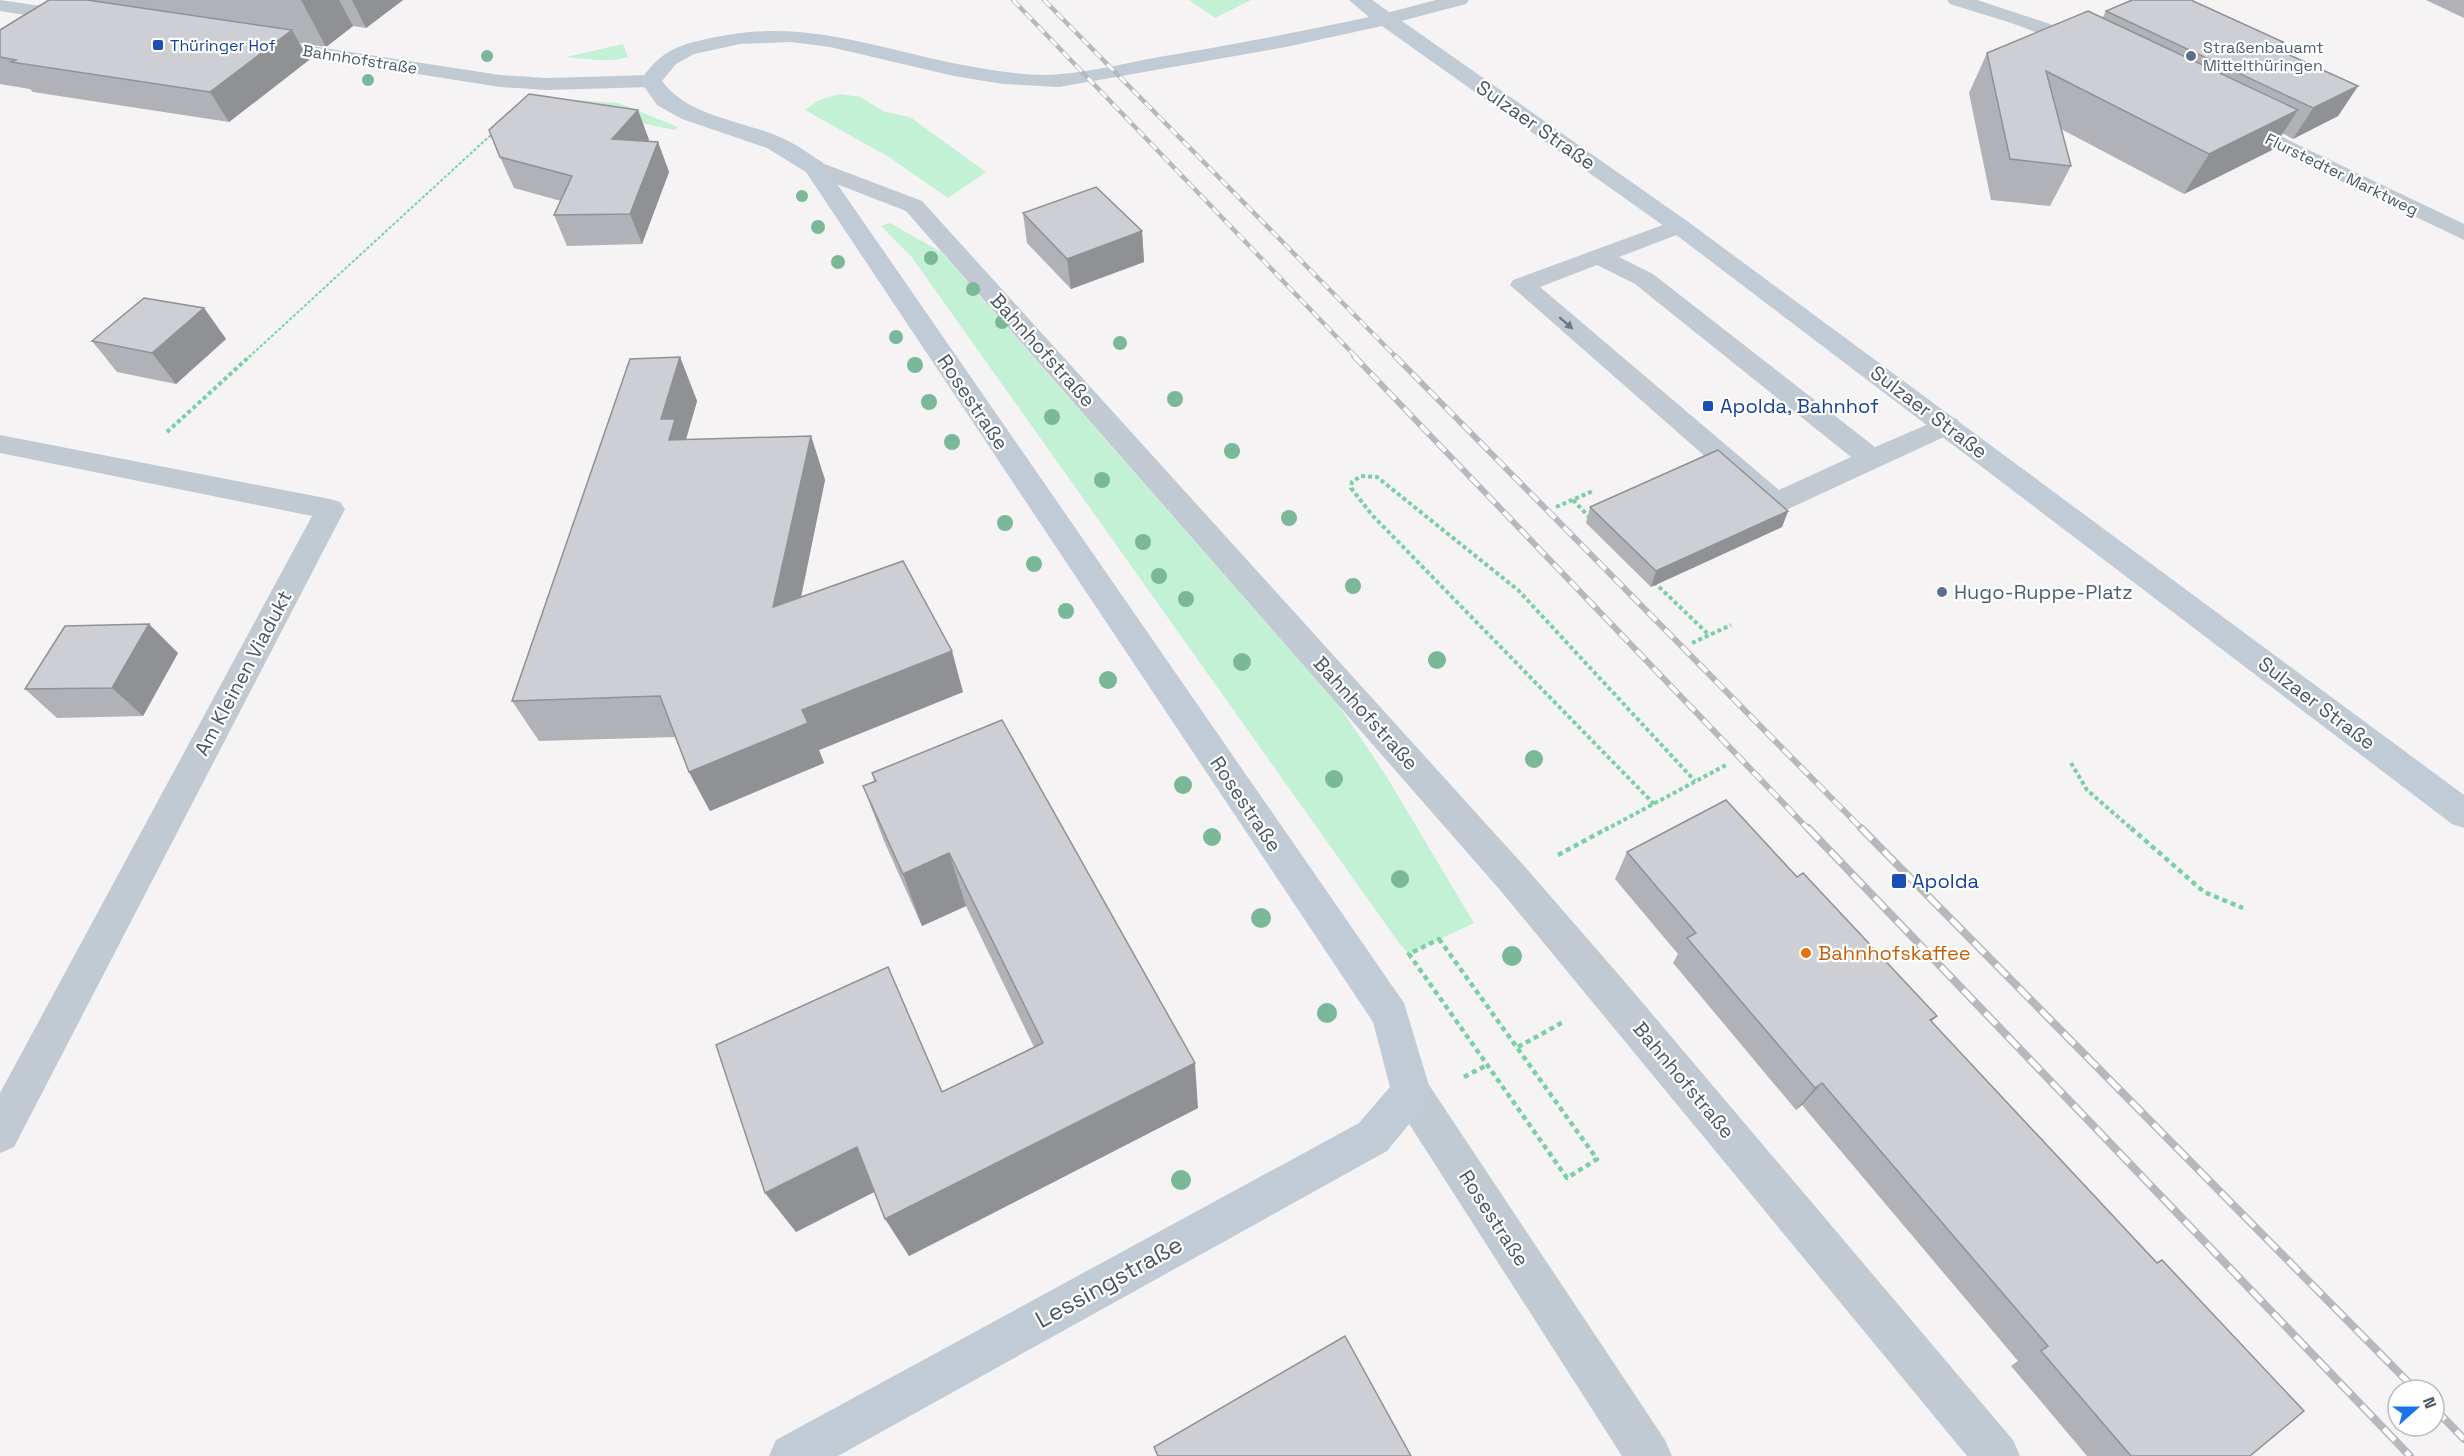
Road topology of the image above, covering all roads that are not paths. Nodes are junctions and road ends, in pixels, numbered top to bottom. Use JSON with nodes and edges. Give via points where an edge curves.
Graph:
{"nodes":[{"id":1,"x":1359,"y":0,"type":"edge"},
{"id":2,"x":1459,"y":0,"type":"edge"},
{"id":3,"x":1958,"y":0,"type":"edge"},
{"id":4,"x":0,"y":4,"type":"edge"},
{"id":5,"x":1386,"y":19,"type":"junction"},
{"id":6,"x":96,"y":21,"type":"edge"},
{"id":7,"x":237,"y":40,"type":"edge"},
{"id":8,"x":2103,"y":57,"type":"edge"},
{"id":9,"x":651,"y":81,"type":"junction"},
{"id":10,"x":2219,"y":114,"type":"edge"},
{"id":11,"x":814,"y":167,"type":"junction"},
{"id":12,"x":1679,"y":226,"type":"junction"},
{"id":13,"x":2464,"y":233,"type":"edge"},
{"id":14,"x":1598,"y":256,"type":"junction"},
{"id":15,"x":1947,"y":425,"type":"junction"},
{"id":16,"x":0,"y":444,"type":"edge"},
{"id":17,"x":1872,"y":459,"type":"junction"},
{"id":18,"x":2464,"y":814,"type":"edge"},
{"id":19,"x":1412,"y":1092,"type":"junction"},
{"id":20,"x":0,"y":1133,"type":"edge"},
{"id":21,"x":792,"y":1456,"type":"edge"},
{"id":22,"x":1649,"y":1456,"type":"edge"},
{"id":23,"x":1997,"y":1456,"type":"edge"}],
"edges":[{"from":1,"to":5,"type":"main road","name":"Sulzaer Straße"},
{"from":2,"to":5,"type":"street"},
{"from":3,"to":8,"type":"street","via":[[2049,30]]},
{"from":4,"to":6,"type":"street"},
{"from":5,"to":9,"type":"main road","via":[[1277,43],[1059,81],[954,70],[830,41],[791,36],[740,38],[687,49],[669,60]]},
{"from":5,"to":12,"type":"main road","name":"Sulzaer Straße"},
{"from":7,"to":9,"type":"street","name":"Bahnhofstraße","via":[[500,81]]},
{"from":9,"to":11,"type":"main road","name":"Bahnhofstraße","via":[[665,100],[690,114],[776,143]]},
{"from":10,"to":13,"type":"street","name":"Flurstedter Marktweg"},
{"from":11,"to":19,"type":"main road","name":"Rosestraße","via":[[1390,1015]]},
{"from":11,"to":23,"type":"street","name":"Bahnhofstraße","via":[[906,193],[1513,879]]},
{"from":12,"to":14,"type":"street"},
{"from":12,"to":15,"type":"main road","name":"Sulzaer Straße"},
{"from":14,"to":17,"type":"street","via":[[1644,279]]},
{"from":14,"to":17,"type":"street","one_way":true,"via":[[1522,285],[1776,503]]},
{"from":15,"to":17,"type":"street"},
{"from":15,"to":18,"type":"main road","name":"Sulzaer Straße"},
{"from":16,"to":20,"type":"street","name":"Am Kleinen Viadukt","via":[[330,509]]},
{"from":19,"to":21,"type":"main road","name":"Lessingstraße","via":[[1373,1137]]},
{"from":19,"to":22,"type":"street","name":"Rosestraße"}]}
